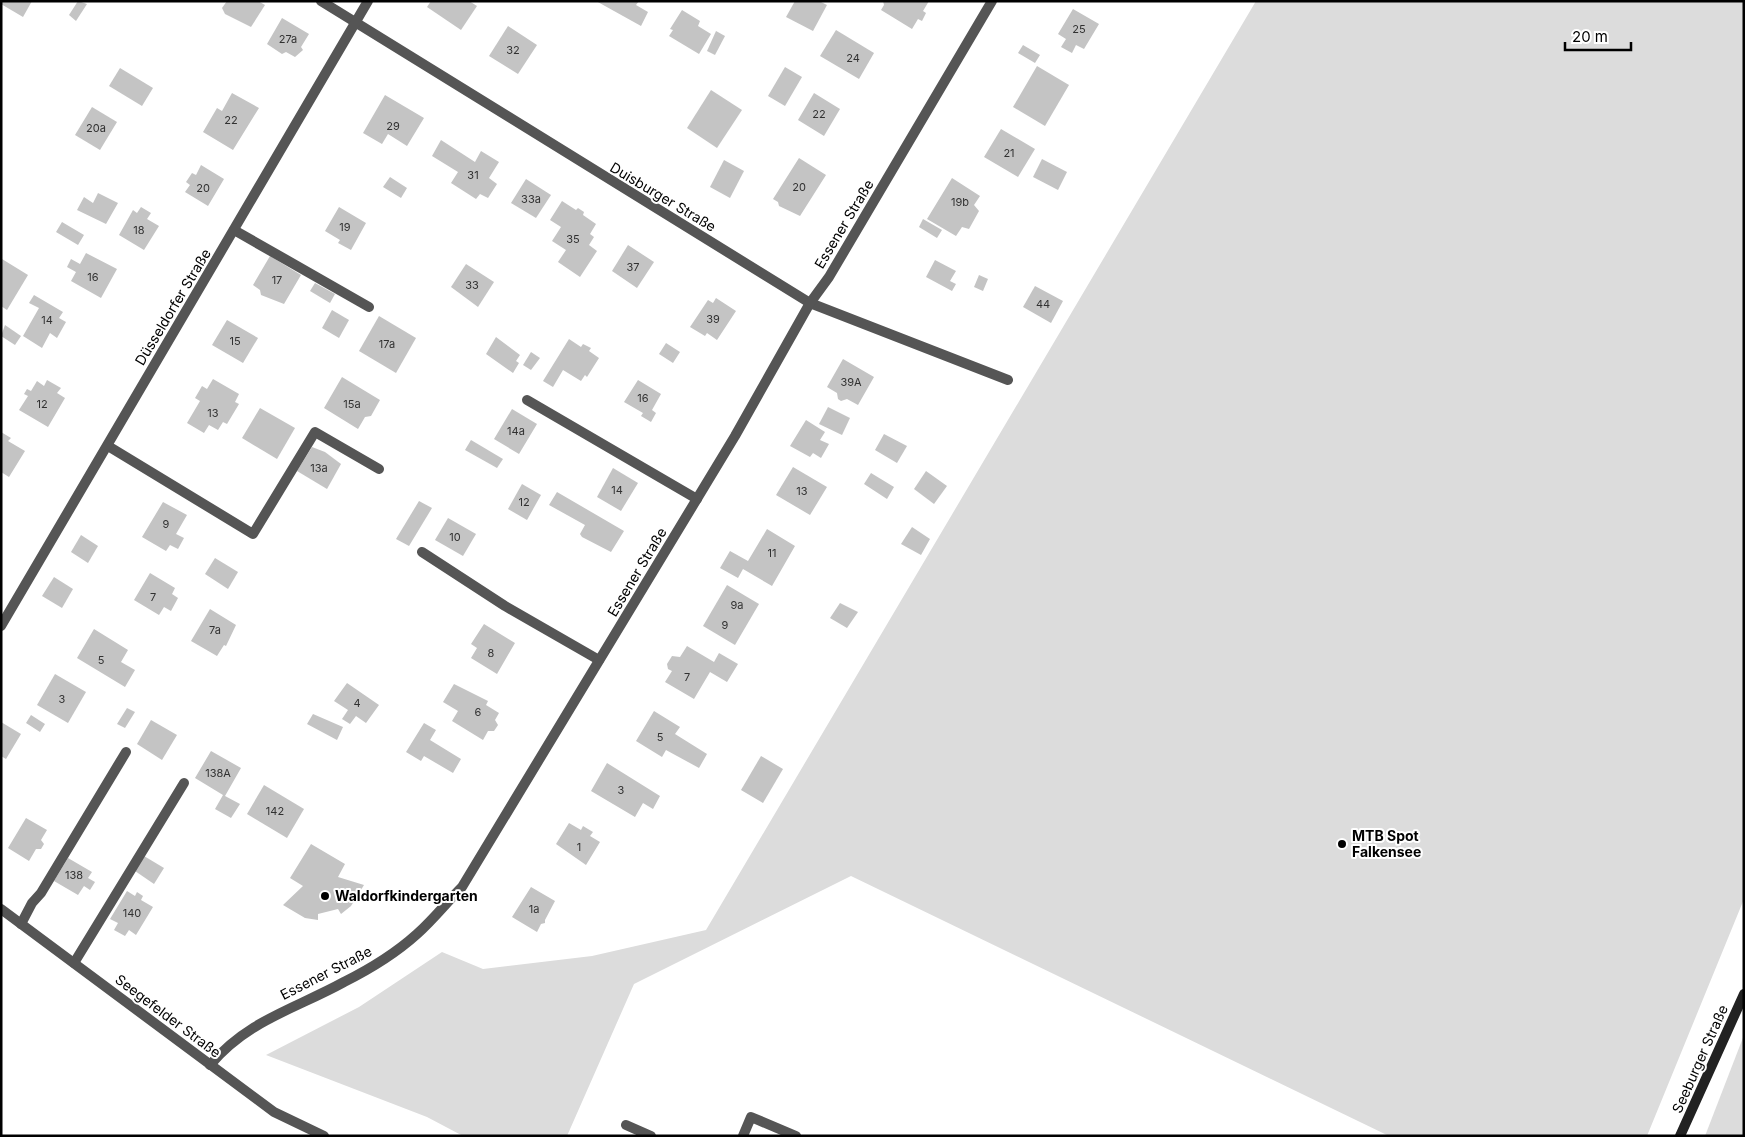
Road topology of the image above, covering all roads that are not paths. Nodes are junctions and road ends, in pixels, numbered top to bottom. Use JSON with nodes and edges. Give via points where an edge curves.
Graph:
{"nodes":[{"id":1,"x":321,"y":1,"type":"edge"},
{"id":2,"x":368,"y":1,"type":"edge"},
{"id":3,"x":992,"y":1,"type":"edge"},
{"id":4,"x":355,"y":24,"type":"junction"},
{"id":5,"x":234,"y":230,"type":"junction"},
{"id":6,"x":810,"y":303,"type":"junction"},
{"id":7,"x":369,"y":307,"type":"dead end"},
{"id":8,"x":1008,"y":380,"type":"dead end"},
{"id":9,"x":527,"y":400,"type":"dead end"},
{"id":10,"x":108,"y":446,"type":"junction"},
{"id":11,"x":379,"y":469,"type":"dead end"},
{"id":12,"x":696,"y":499,"type":"junction"},
{"id":13,"x":422,"y":552,"type":"dead end"},
{"id":14,"x":1,"y":626,"type":"edge"},
{"id":15,"x":599,"y":660,"type":"junction"},
{"id":16,"x":126,"y":752,"type":"dead end"},
{"id":17,"x":184,"y":783,"type":"dead end"},
{"id":18,"x":1,"y":909,"type":"edge"},
{"id":19,"x":21,"y":924,"type":"junction"},
{"id":20,"x":74,"y":963,"type":"junction"},
{"id":21,"x":1744,"y":994,"type":"edge"},
{"id":22,"x":210,"y":1065,"type":"junction"},
{"id":23,"x":626,"y":1125,"type":"dead end"},
{"id":24,"x":324,"y":1136,"type":"edge"},
{"id":25,"x":651,"y":1136,"type":"edge"},
{"id":26,"x":743,"y":1136,"type":"edge"},
{"id":27,"x":796,"y":1136,"type":"edge"},
{"id":28,"x":1680,"y":1136,"type":"edge"}],
"edges":[{"from":1,"to":4,"type":"street","name":"Duisburger Straße"},
{"from":2,"to":4,"type":"street","name":"Düsseldorfer Straße"},
{"from":3,"to":6,"type":"street","name":"Essener Straße","via":[[834,269]]},
{"from":4,"to":5,"type":"street","name":"Düsseldorfer Straße"},
{"from":4,"to":6,"type":"street","name":"Duisburger Straße"},
{"from":5,"to":7,"type":"street"},
{"from":5,"to":10,"type":"street","name":"Düsseldorfer Straße"},
{"from":6,"to":8,"type":"street","name":"Duisburger Straße"},
{"from":6,"to":12,"type":"street","name":"Essener Straße"},
{"from":9,"to":12,"type":"street"},
{"from":10,"to":11,"type":"street","via":[[253,534],[314,432]]},
{"from":10,"to":14,"type":"street","name":"Düsseldorfer Straße"},
{"from":12,"to":15,"type":"street","name":"Essener Straße"},
{"from":13,"to":15,"type":"street","via":[[505,606]]},
{"from":15,"to":22,"type":"street","name":"Essener Straße","via":[[462,886],[418,933],[378,963],[266,1019],[226,1045]]},
{"from":16,"to":19,"type":"street"},
{"from":17,"to":20,"type":"street"},
{"from":18,"to":19,"type":"street","name":"Seegefelder Straße"},
{"from":19,"to":20,"type":"street","name":"Seegefelder Straße"},
{"from":20,"to":22,"type":"street","name":"Seegefelder Straße"},
{"from":21,"to":28,"type":"main road","name":"Seeburger Straße"},
{"from":22,"to":24,"type":"street","name":"Seegefelder Straße","via":[[274,1112]]},
{"from":23,"to":25,"type":"street"},
{"from":26,"to":27,"type":"street","via":[[751,1117]]}]}
